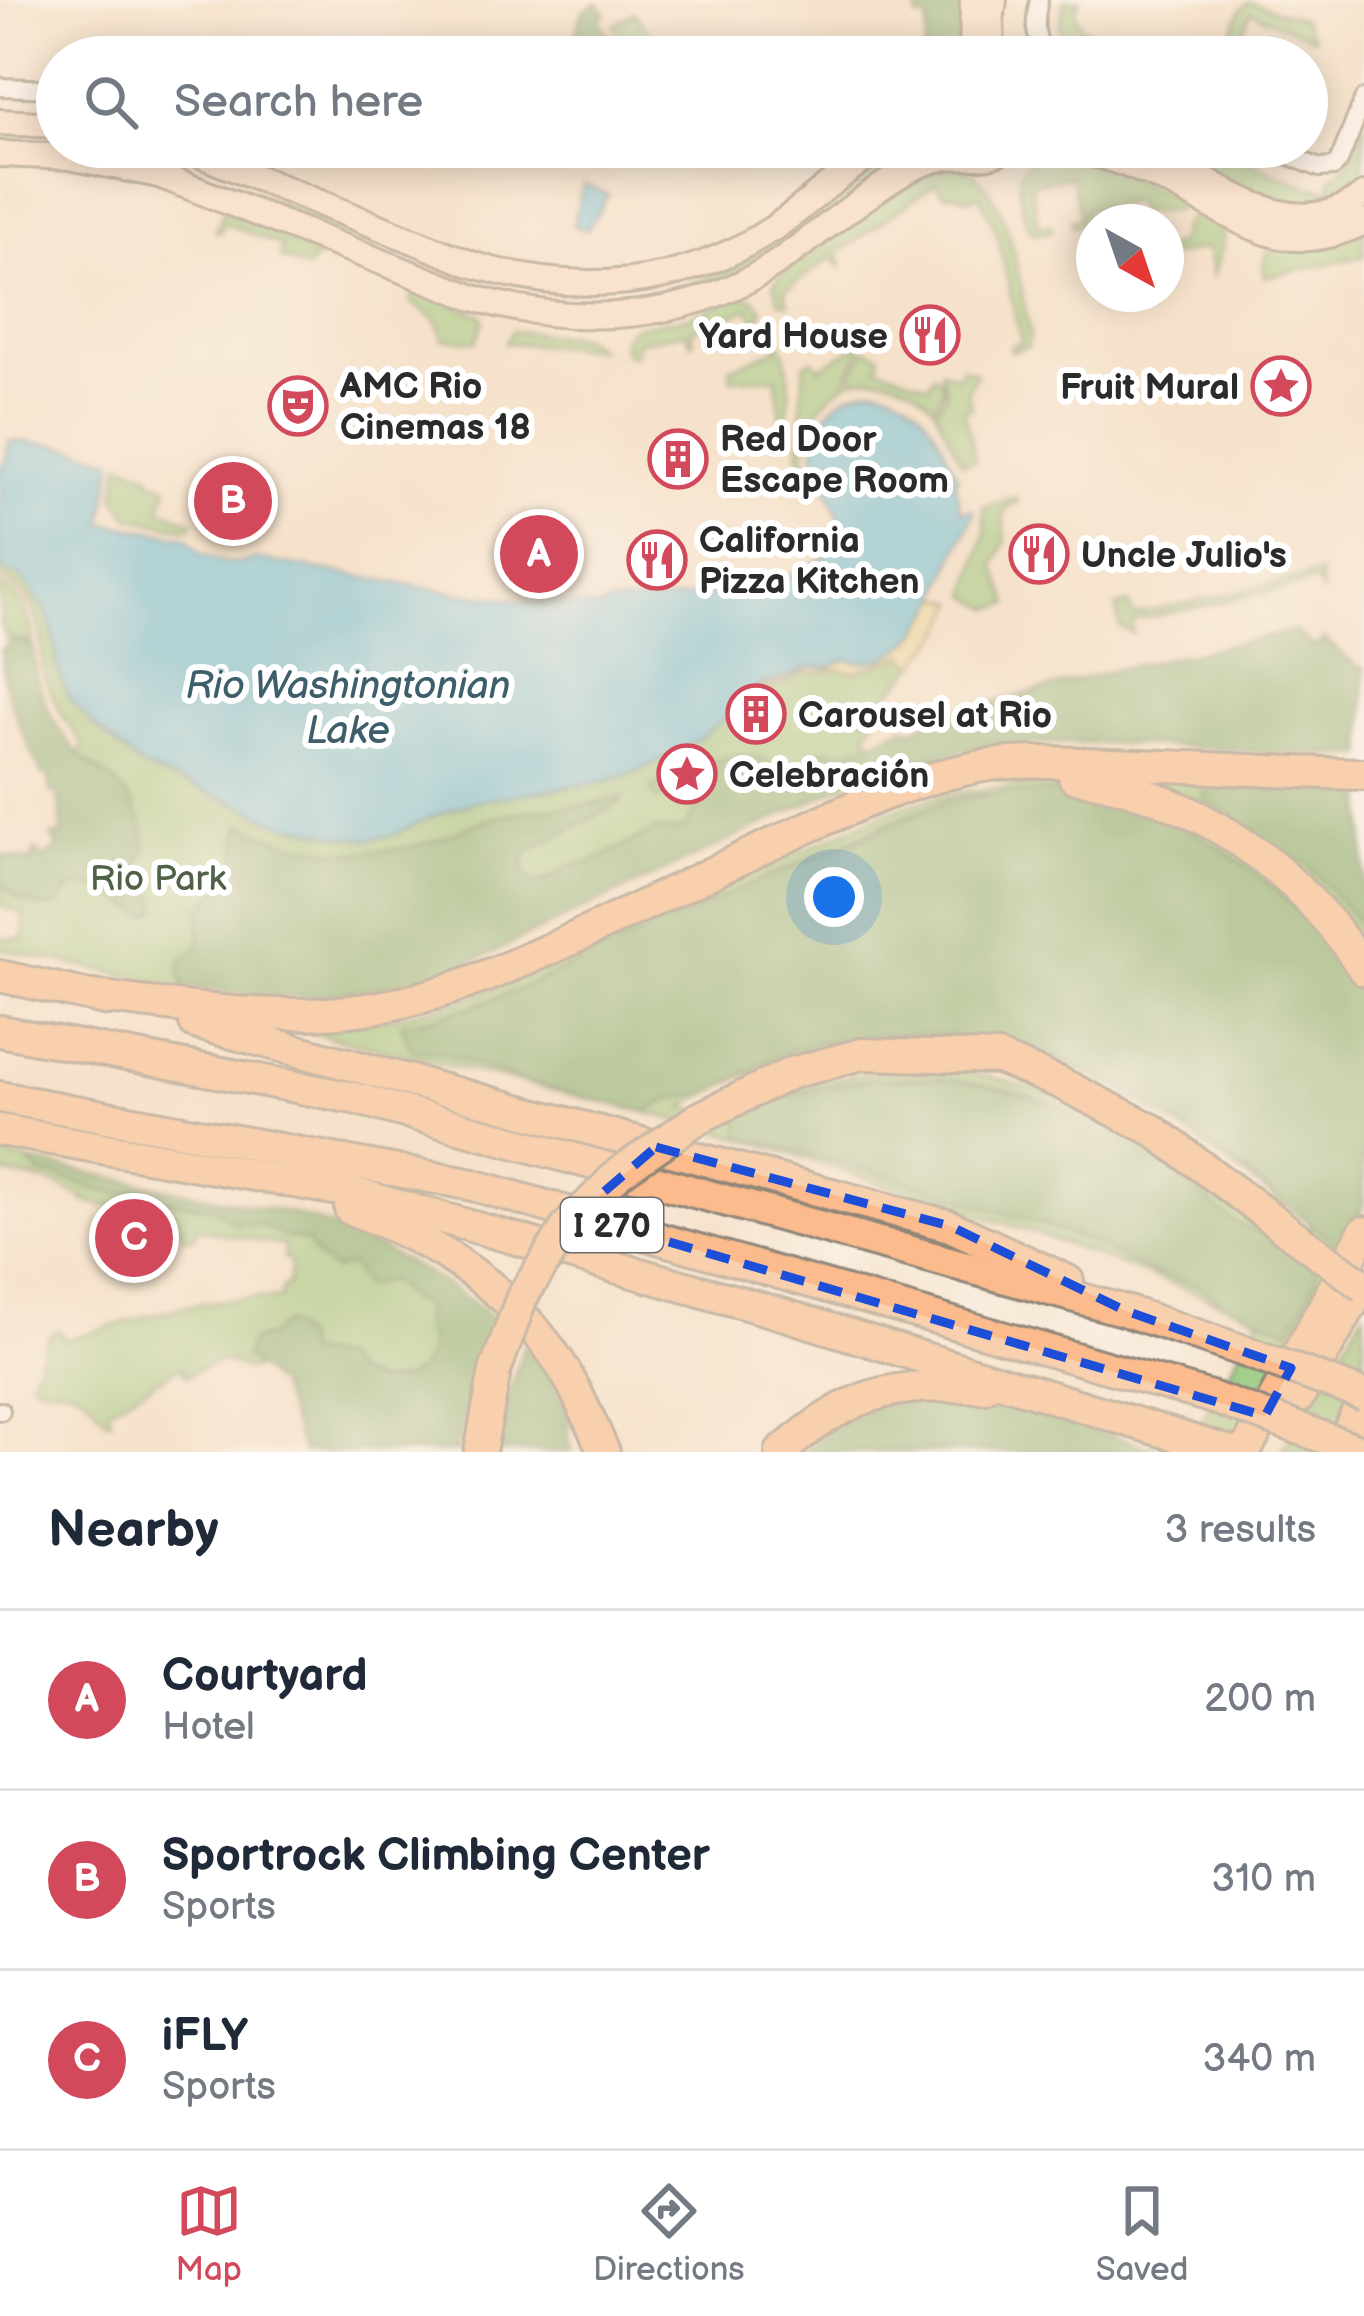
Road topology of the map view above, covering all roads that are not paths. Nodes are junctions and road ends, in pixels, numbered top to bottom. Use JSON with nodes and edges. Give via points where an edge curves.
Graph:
{"nodes":[{"id":1,"x":973,"y":0,"type":"edge"},
{"id":2,"x":994,"y":0,"type":"edge"},
{"id":3,"x":1039,"y":0,"type":"edge"},
{"id":4,"x":972,"y":36,"type":"edge"},
{"id":5,"x":991,"y":36,"type":"edge"},
{"id":6,"x":1037,"y":36,"type":"edge"},
{"id":7,"x":0,"y":87,"type":"edge"},
{"id":8,"x":36,"y":88,"type":"edge"},
{"id":9,"x":1364,"y":98,"type":"edge"},
{"id":10,"x":0,"y":122,"type":"edge"},
{"id":11,"x":36,"y":124,"type":"edge"},
{"id":12,"x":0,"y":154,"type":"edge"},
{"id":13,"x":36,"y":156,"type":"edge"},
{"id":14,"x":1328,"y":167,"type":"edge"},
{"id":15,"x":131,"y":168,"type":"edge"},
{"id":16,"x":201,"y":168,"type":"edge"},
{"id":17,"x":235,"y":168,"type":"edge"},
{"id":18,"x":852,"y":168,"type":"edge"},
{"id":19,"x":913,"y":168,"type":"edge"},
{"id":20,"x":1133,"y":168,"type":"edge"},
{"id":21,"x":1182,"y":168,"type":"edge"},
{"id":22,"x":194,"y":187,"type":"junction"},
{"id":23,"x":1364,"y":195,"type":"edge"},
{"id":24,"x":1364,"y":222,"type":"edge"},
{"id":25,"x":417,"y":242,"type":"junction"},
{"id":26,"x":405,"y":272,"type":"junction"},
{"id":27,"x":616,"y":284,"type":"junction"},
{"id":28,"x":618,"y":316,"type":"junction"},
{"id":29,"x":1364,"y":774,"type":"edge"},
{"id":30,"x":940,"y":776,"type":"junction"},
{"id":31,"x":1364,"y":970,"type":"edge"},
{"id":32,"x":0,"y":976,"type":"edge"},
{"id":33,"x":92,"y":996,"type":"junction"},
{"id":34,"x":0,"y":1031,"type":"edge"},
{"id":35,"x":0,"y":1097,"type":"edge"},
{"id":36,"x":0,"y":1130,"type":"edge"},
{"id":37,"x":260,"y":1176,"type":"junction"},
{"id":38,"x":1364,"y":1232,"type":"edge"},
{"id":39,"x":1364,"y":1284,"type":"edge"},
{"id":40,"x":1126,"y":1311,"type":"junction"},
{"id":41,"x":1034,"y":1390,"type":"junction"},
{"id":42,"x":1364,"y":1396,"type":"edge"},
{"id":43,"x":480,"y":1452,"type":"edge"},
{"id":44,"x":604,"y":1452,"type":"edge"},
{"id":45,"x":781,"y":1452,"type":"edge"},
{"id":46,"x":1230,"y":1452,"type":"edge"},
{"id":47,"x":1245,"y":1452,"type":"edge"},
{"id":48,"x":1267,"y":1452,"type":"edge"},
{"id":49,"x":1339,"y":1452,"type":"edge"},
{"id":50,"x":1364,"y":1452,"type":"edge"}],
"edges":[{"from":1,"to":4,"type":"street"},
{"from":2,"to":5,"type":"street"},
{"from":3,"to":6,"type":"street"},
{"from":7,"to":8,"type":"street"},
{"from":9,"to":14,"type":"street"},
{"from":10,"to":11,"type":"street"},
{"from":12,"to":13,"type":"street"},
{"from":15,"to":22,"type":"street"},
{"from":16,"to":22,"type":"street"},
{"from":17,"to":25,"type":"street"},
{"from":18,"to":27,"type":"street","via":[[746,245],[683,272]]},
{"from":19,"to":28,"type":"street","via":[[757,275],[689,302]]},
{"from":20,"to":24,"type":"street","via":[[1266,234],[1312,237]]},
{"from":21,"to":23,"type":"street","via":[[1290,216],[1328,214]]},
{"from":22,"to":26,"type":"street"},
{"from":25,"to":26,"type":"street"},
{"from":25,"to":27,"type":"street","via":[[502,274]]},
{"from":26,"to":28,"type":"street","via":[[536,314]]},
{"from":27,"to":28,"type":"street"},
{"from":29,"to":30,"type":"highway","via":[[1044,763]]},
{"from":30,"to":31,"type":"highway","via":[[1077,778],[1186,810],[1285,875]]},
{"from":30,"to":33,"type":"highway","via":[[840,812],[434,995],[372,1009],[278,1015]]},
{"from":32,"to":33,"type":"highway","number":"I 270"},
{"from":33,"to":40,"type":"highway","number":"I 270","via":[[950,1226]]},
{"from":34,"to":40,"type":"highway","number":"I 270","via":[[354,1098]]},
{"from":35,"to":50,"type":"highway","number":"I 270","bridge":true,"via":[[473,1185],[1214,1398]]},
{"from":36,"to":37,"type":"highway","number":"I 270"},
{"from":37,"to":41,"type":"highway","number":"I 270","via":[[350,1192]]},
{"from":37,"to":44,"type":"highway","via":[[378,1220],[503,1294],[567,1374]]},
{"from":38,"to":47,"type":"highway"},
{"from":39,"to":43,"type":"highway","bridge":true,"via":[[1153,1130],[1058,1082],[998,1058],[862,1054],[791,1073],[697,1119],[619,1173],[568,1225],[522,1297],[495,1371]]},
{"from":39,"to":48,"type":"highway"},
{"from":40,"to":42,"type":"highway","number":"I 270","bridge":true},
{"from":41,"to":45,"type":"highway","via":[[885,1391],[845,1404]]},
{"from":41,"to":46,"type":"highway","number":"I 270"},
{"from":42,"to":49,"type":"highway"}]}
